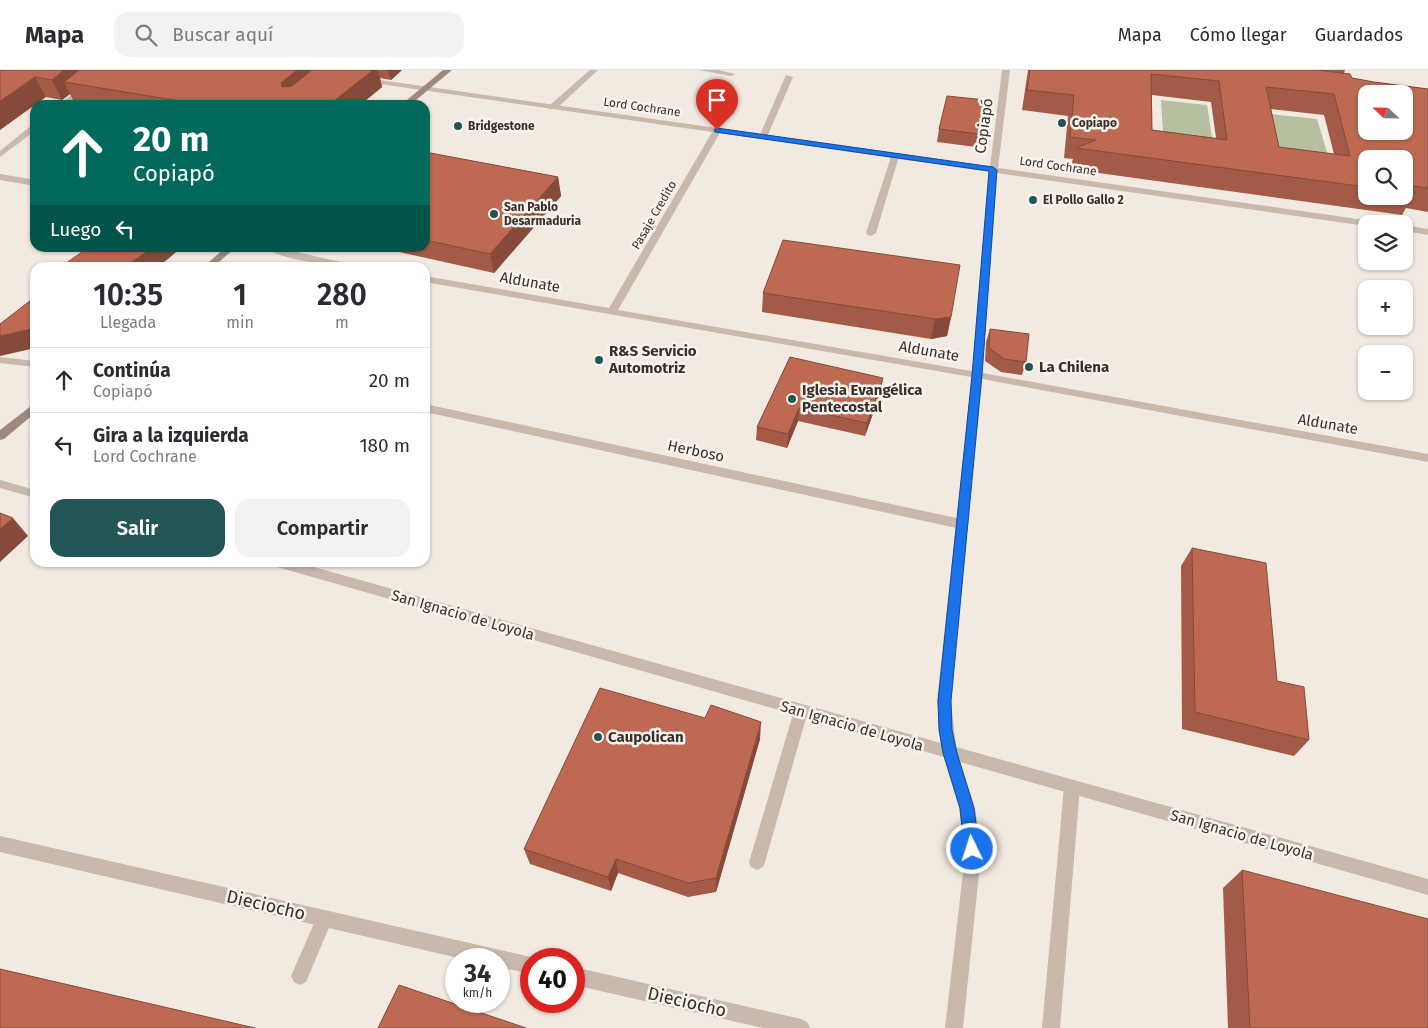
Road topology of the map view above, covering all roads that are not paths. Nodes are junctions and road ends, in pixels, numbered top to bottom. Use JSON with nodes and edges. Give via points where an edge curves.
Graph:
{"nodes":[{"id":1,"x":107,"y":70,"type":"edge"},
{"id":2,"x":448,"y":70,"type":"edge"},
{"id":3,"x":594,"y":70,"type":"edge"},
{"id":4,"x":703,"y":70,"type":"edge"},
{"id":5,"x":1006,"y":70,"type":"edge"},
{"id":6,"x":731,"y":74,"type":"dead end"},
{"id":7,"x":789,"y":77,"type":"dead end"},
{"id":8,"x":359,"y":79,"type":"edge"},
{"id":9,"x":425,"y":89,"type":"junction"},
{"id":10,"x":69,"y":100,"type":"edge"},
{"id":11,"x":411,"y":100,"type":"edge"},
{"id":12,"x":553,"y":107,"type":"junction"},
{"id":13,"x":717,"y":130,"type":"junction"},
{"id":14,"x":30,"y":131,"type":"edge"},
{"id":15,"x":763,"y":137,"type":"junction"},
{"id":16,"x":0,"y":155,"type":"edge"},
{"id":17,"x":895,"y":156,"type":"junction"},
{"id":18,"x":993,"y":170,"type":"junction"},
{"id":19,"x":0,"y":178,"type":"edge"},
{"id":20,"x":30,"y":182,"type":"edge"},
{"id":21,"x":1358,"y":222,"type":"edge"},
{"id":22,"x":1413,"y":230,"type":"edge"},
{"id":23,"x":1428,"y":232,"type":"edge"},
{"id":24,"x":870,"y":233,"type":"dead end"},
{"id":25,"x":225,"y":252,"type":"edge"},
{"id":26,"x":283,"y":252,"type":"edge"},
{"id":27,"x":213,"y":262,"type":"edge"},
{"id":28,"x":331,"y":262,"type":"edge"},
{"id":29,"x":430,"y":280,"type":"edge"},
{"id":30,"x":612,"y":312,"type":"junction"},
{"id":31,"x":0,"y":360,"type":"edge"},
{"id":32,"x":30,"y":363,"type":"edge"},
{"id":33,"x":977,"y":375,"type":"junction"},
{"id":34,"x":430,"y":409,"type":"edge"},
{"id":35,"x":30,"y":411,"type":"edge"},
{"id":36,"x":0,"y":436,"type":"edge"},
{"id":37,"x":1428,"y":458,"type":"edge"},
{"id":38,"x":0,"y":484,"type":"edge"},
{"id":39,"x":30,"y":493,"type":"edge"},
{"id":40,"x":961,"y":524,"type":"junction"},
{"id":41,"x":295,"y":567,"type":"edge"},
{"id":42,"x":801,"y":711,"type":"junction"},
{"id":43,"x":950,"y":753,"type":"junction"},
{"id":44,"x":1072,"y":787,"type":"junction"},
{"id":45,"x":0,"y":844,"type":"edge"},
{"id":46,"x":757,"y":862,"type":"dead end"},
{"id":47,"x":1428,"y":887,"type":"edge"},
{"id":48,"x":325,"y":918,"type":"junction"},
{"id":49,"x":520,"y":963,"type":"edge"},
{"id":50,"x":300,"y":976,"type":"dead end"},
{"id":51,"x":585,"y":979,"type":"edge"},
{"id":52,"x":801,"y":1028,"type":"edge"},
{"id":53,"x":954,"y":1028,"type":"edge"},
{"id":54,"x":1051,"y":1028,"type":"edge"}],
"edges":[{"from":1,"to":10,"type":"street"},
{"from":2,"to":9,"type":"main road"},
{"from":3,"to":12,"type":"street"},
{"from":4,"to":6,"type":"street"},
{"from":5,"to":18,"type":"street","name":"Copiapó"},
{"from":7,"to":15,"type":"street"},
{"from":8,"to":9,"type":"street","name":"Lord Cochrane"},
{"from":9,"to":11,"type":"main road"},
{"from":9,"to":12,"type":"street","name":"Lord Cochrane"},
{"from":12,"to":13,"type":"street","name":"Lord Cochrane"},
{"from":13,"to":15,"type":"street","name":"Lord Cochrane"},
{"from":13,"to":30,"type":"street","name":"Pasaje Credito"},
{"from":14,"to":16,"type":"street"},
{"from":15,"to":17,"type":"street","name":"Lord Cochrane"},
{"from":17,"to":18,"type":"street","name":"Lord Cochrane"},
{"from":17,"to":24,"type":"street"},
{"from":18,"to":21,"type":"street","name":"Lord Cochrane"},
{"from":18,"to":33,"type":"street","name":"Copiapó"},
{"from":19,"to":20,"type":"street"},
{"from":22,"to":23,"type":"street"},
{"from":25,"to":27,"type":"main road"},
{"from":26,"to":28,"type":"street"},
{"from":29,"to":30,"type":"street","name":"Aldunate"},
{"from":30,"to":33,"type":"street","name":"Aldunate"},
{"from":31,"to":32,"type":"street"},
{"from":33,"to":37,"type":"street","name":"Aldunate"},
{"from":33,"to":40,"type":"street","name":"Copiapó"},
{"from":34,"to":40,"type":"street","name":"Herboso"},
{"from":35,"to":36,"type":"main road"},
{"from":38,"to":39,"type":"street"},
{"from":40,"to":43,"type":"street","name":"Copiapó","via":[[944,701]]},
{"from":41,"to":42,"type":"street","name":"San Ignacio de Loyola"},
{"from":42,"to":43,"type":"street","name":"San Ignacio de Loyola"},
{"from":42,"to":46,"type":"street"},
{"from":43,"to":44,"type":"street","name":"San Ignacio de Loyola"},
{"from":43,"to":53,"type":"street","name":"Copiapó","via":[[967,808],[972,864]]},
{"from":44,"to":47,"type":"street","name":"San Ignacio de Loyola"},
{"from":44,"to":54,"type":"street"},
{"from":45,"to":48,"type":"street","name":"Dieciocho"},
{"from":48,"to":49,"type":"street","name":"Dieciocho"},
{"from":48,"to":50,"type":"street"},
{"from":51,"to":52,"type":"street","name":"Dieciocho"}]}
